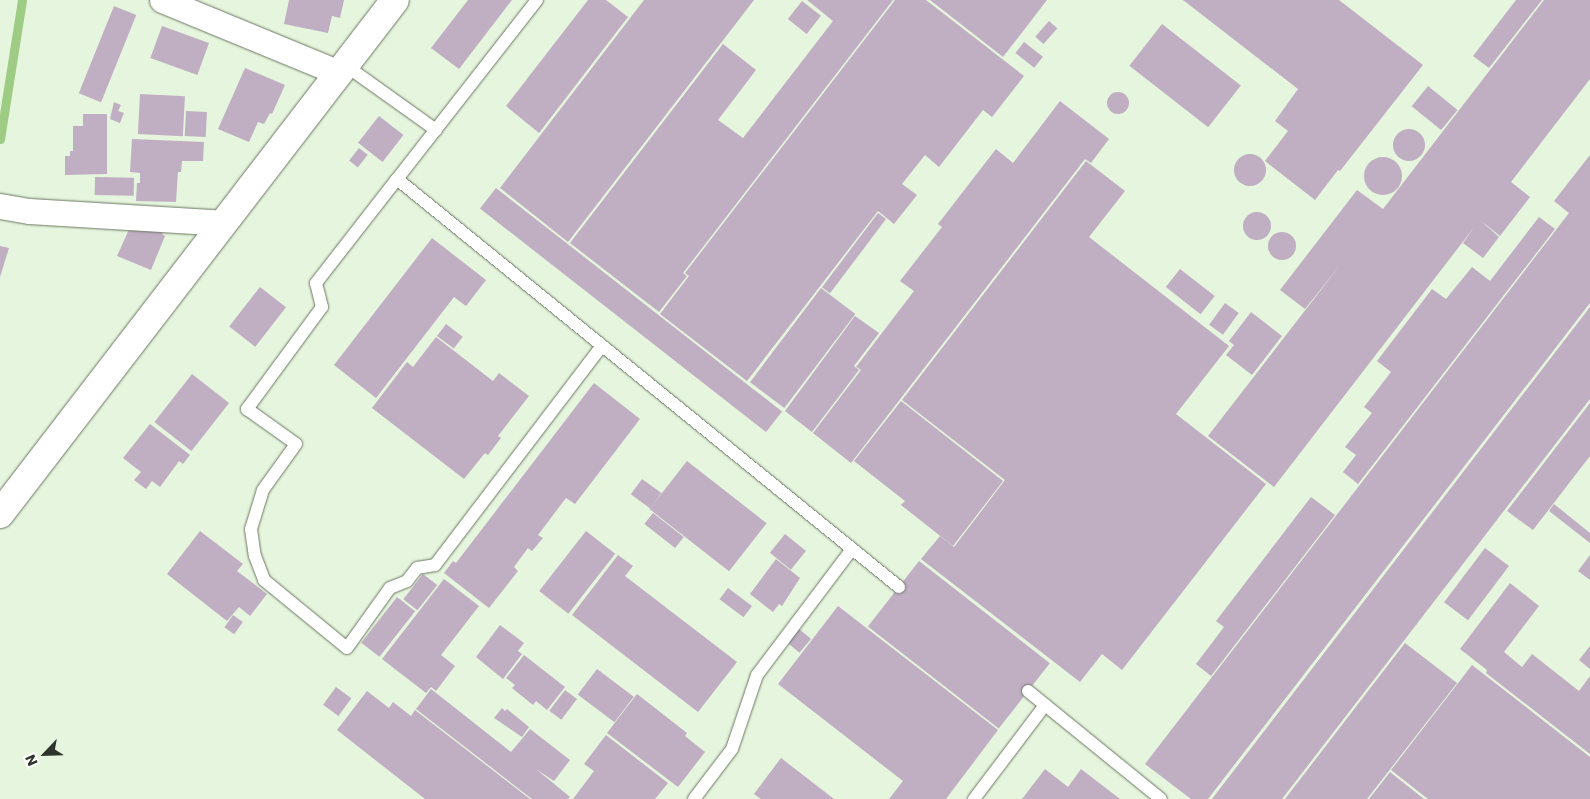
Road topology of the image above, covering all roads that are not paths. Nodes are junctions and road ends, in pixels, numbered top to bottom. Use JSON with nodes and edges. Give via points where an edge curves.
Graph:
{"nodes":[{"id":1,"x":162,"y":0,"type":"edge"},
{"id":2,"x":395,"y":0,"type":"edge"},
{"id":3,"x":537,"y":0,"type":"edge"},
{"id":4,"x":342,"y":69,"type":"junction"},
{"id":5,"x":436,"y":130,"type":"junction"},
{"id":6,"x":397,"y":179,"type":"junction"},
{"id":7,"x":0,"y":206,"type":"edge"},
{"id":8,"x":223,"y":223,"type":"junction"},
{"id":9,"x":602,"y":346,"type":"junction"},
{"id":10,"x":0,"y":514,"type":"edge"},
{"id":11,"x":852,"y":549,"type":"junction"},
{"id":12,"x":899,"y":587,"type":"dead end"},
{"id":13,"x":1028,"y":691,"type":"dead end"},
{"id":14,"x":1045,"y":705,"type":"junction"},
{"id":15,"x":694,"y":799,"type":"edge"},
{"id":16,"x":974,"y":799,"type":"edge"},
{"id":17,"x":1161,"y":799,"type":"edge"}],
"edges":[{"from":1,"to":4,"type":"street"},
{"from":2,"to":4,"type":"street"},
{"from":3,"to":5,"type":"lane"},
{"from":4,"to":5,"type":"lane"},
{"from":4,"to":8,"type":"street"},
{"from":5,"to":6,"type":"lane"},
{"from":6,"to":9,"type":"lane"},
{"from":6,"to":9,"type":"lane","via":[[316,283],[322,307],[248,409],[296,444],[263,490],[251,529],[255,556],[264,580],[347,648],[390,588],[407,581],[417,568],[435,565]]},
{"from":7,"to":8,"type":"street","via":[[29,211]]},
{"from":8,"to":10,"type":"street"},
{"from":9,"to":11,"type":"lane"},
{"from":11,"to":12,"type":"lane"},
{"from":11,"to":15,"type":"lane","via":[[757,675],[732,749]]},
{"from":13,"to":14,"type":"lane"},
{"from":14,"to":16,"type":"lane"},
{"from":14,"to":17,"type":"lane"}]}
